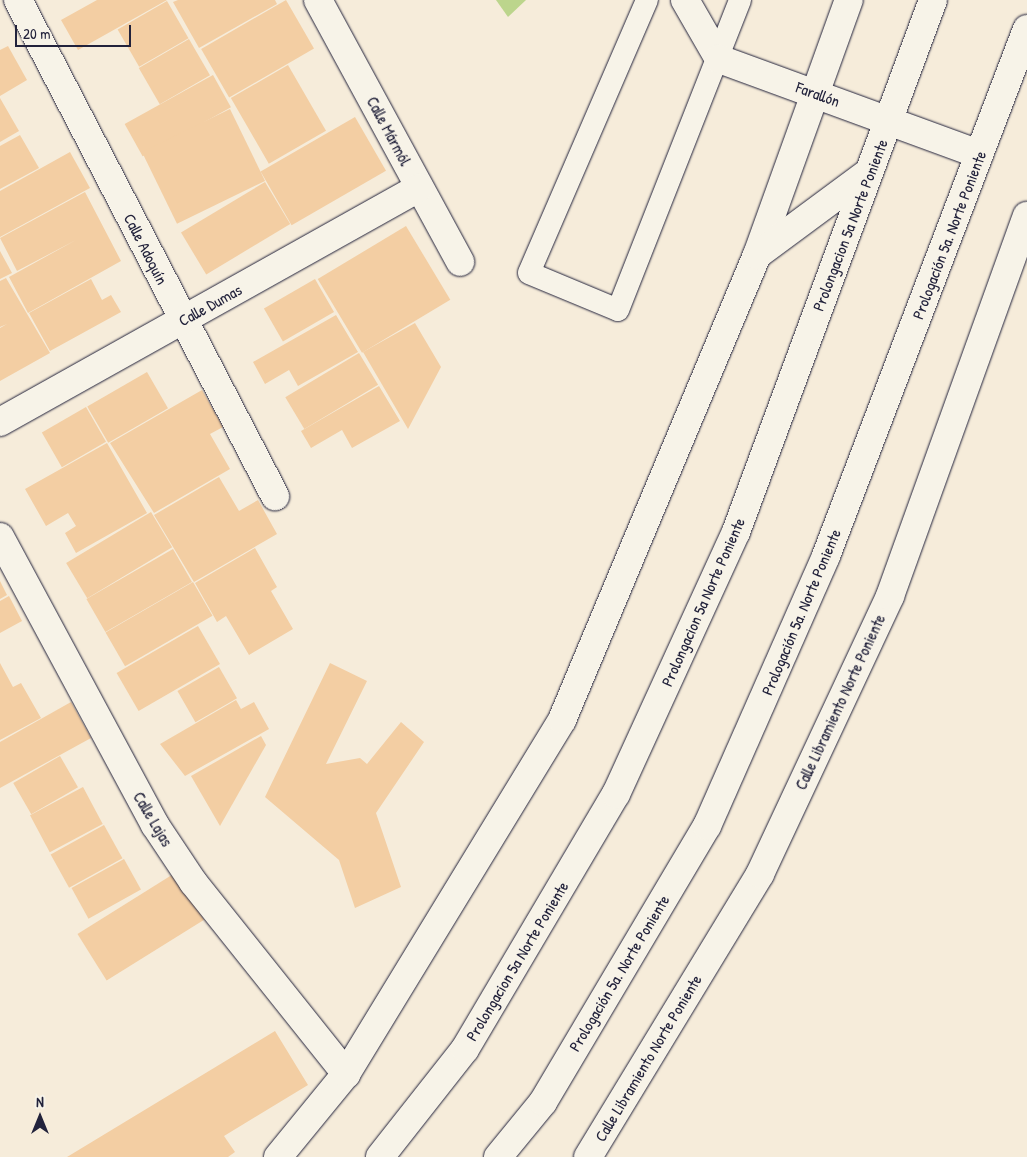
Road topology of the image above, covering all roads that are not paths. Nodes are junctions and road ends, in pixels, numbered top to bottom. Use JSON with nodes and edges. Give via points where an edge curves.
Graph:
{"nodes":[{"id":1,"x":18,"y":0,"type":"edge"},
{"id":2,"x":318,"y":0,"type":"edge"},
{"id":3,"x":647,"y":0,"type":"edge"},
{"id":4,"x":685,"y":0,"type":"edge"},
{"id":5,"x":740,"y":0,"type":"edge"},
{"id":6,"x":848,"y":0,"type":"edge"},
{"id":7,"x":933,"y":0,"type":"edge"},
{"id":8,"x":1027,"y":29,"type":"edge"},
{"id":9,"x":719,"y":58,"type":"junction"},
{"id":10,"x":814,"y":93,"type":"junction"},
{"id":11,"x":889,"y":120,"type":"junction"},
{"id":12,"x":979,"y":154,"type":"junction"},
{"id":13,"x":868,"y":173,"type":"junction"},
{"id":14,"x":420,"y":188,"type":"junction"},
{"id":15,"x":1027,"y":216,"type":"edge"},
{"id":16,"x":757,"y":255,"type":"junction"},
{"id":17,"x":460,"y":262,"type":"dead end"},
{"id":18,"x":183,"y":320,"type":"junction"},
{"id":19,"x":0,"y":422,"type":"edge"},
{"id":20,"x":275,"y":496,"type":"dead end"},
{"id":21,"x":0,"y":537,"type":"edge"},
{"id":22,"x":346,"y":1074,"type":"junction"},
{"id":23,"x":278,"y":1157,"type":"edge"},
{"id":24,"x":380,"y":1157,"type":"edge"},
{"id":25,"x":498,"y":1157,"type":"edge"},
{"id":26,"x":588,"y":1157,"type":"edge"}],
"edges":[{"from":1,"to":18,"type":"street","name":"Calle Adoquín"},
{"from":2,"to":14,"type":"street","name":"Calle Mármól"},
{"from":3,"to":9,"type":"lane","via":[[530,273],[618,310]]},
{"from":4,"to":9,"type":"street"},
{"from":5,"to":9,"type":"lane"},
{"from":6,"to":10,"type":"street"},
{"from":7,"to":11,"type":"street","name":"Prolongacion 5a Norte Poniente"},
{"from":8,"to":12,"type":"street","name":"Prologación 5a. Norte Poniente"},
{"from":9,"to":10,"type":"street","name":"Farallón"},
{"from":10,"to":11,"type":"street","name":"Farallón"},
{"from":10,"to":16,"type":"street"},
{"from":11,"to":12,"type":"street","name":"Farallón"},
{"from":11,"to":13,"type":"street","name":"Prolongacion 5a Norte Poniente"},
{"from":12,"to":25,"type":"street","name":"Prologación 5a. Norte Poniente","via":[[826,556],[707,826],[542,1102]]},
{"from":13,"to":16,"type":"street"},
{"from":13,"to":24,"type":"street","name":"Prolongacion 5a Norte Poniente","via":[[736,532],[616,794],[466,1049]]},
{"from":14,"to":17,"type":"street","name":"Calle Mármól"},
{"from":14,"to":18,"type":"street","name":"Calle Dumas"},
{"from":15,"to":26,"type":"street","name":"Calle Libramiento Norte Poniente","via":[[890,596],[760,874]]},
{"from":16,"to":22,"type":"street","via":[[562,720]]},
{"from":18,"to":19,"type":"street","name":"Calle Dumas"},
{"from":18,"to":20,"type":"street","name":"Calle Adoquín"},
{"from":21,"to":22,"type":"street","name":"Calle Lajas","via":[[155,825],[193,882]]},
{"from":22,"to":23,"type":"street"}]}
